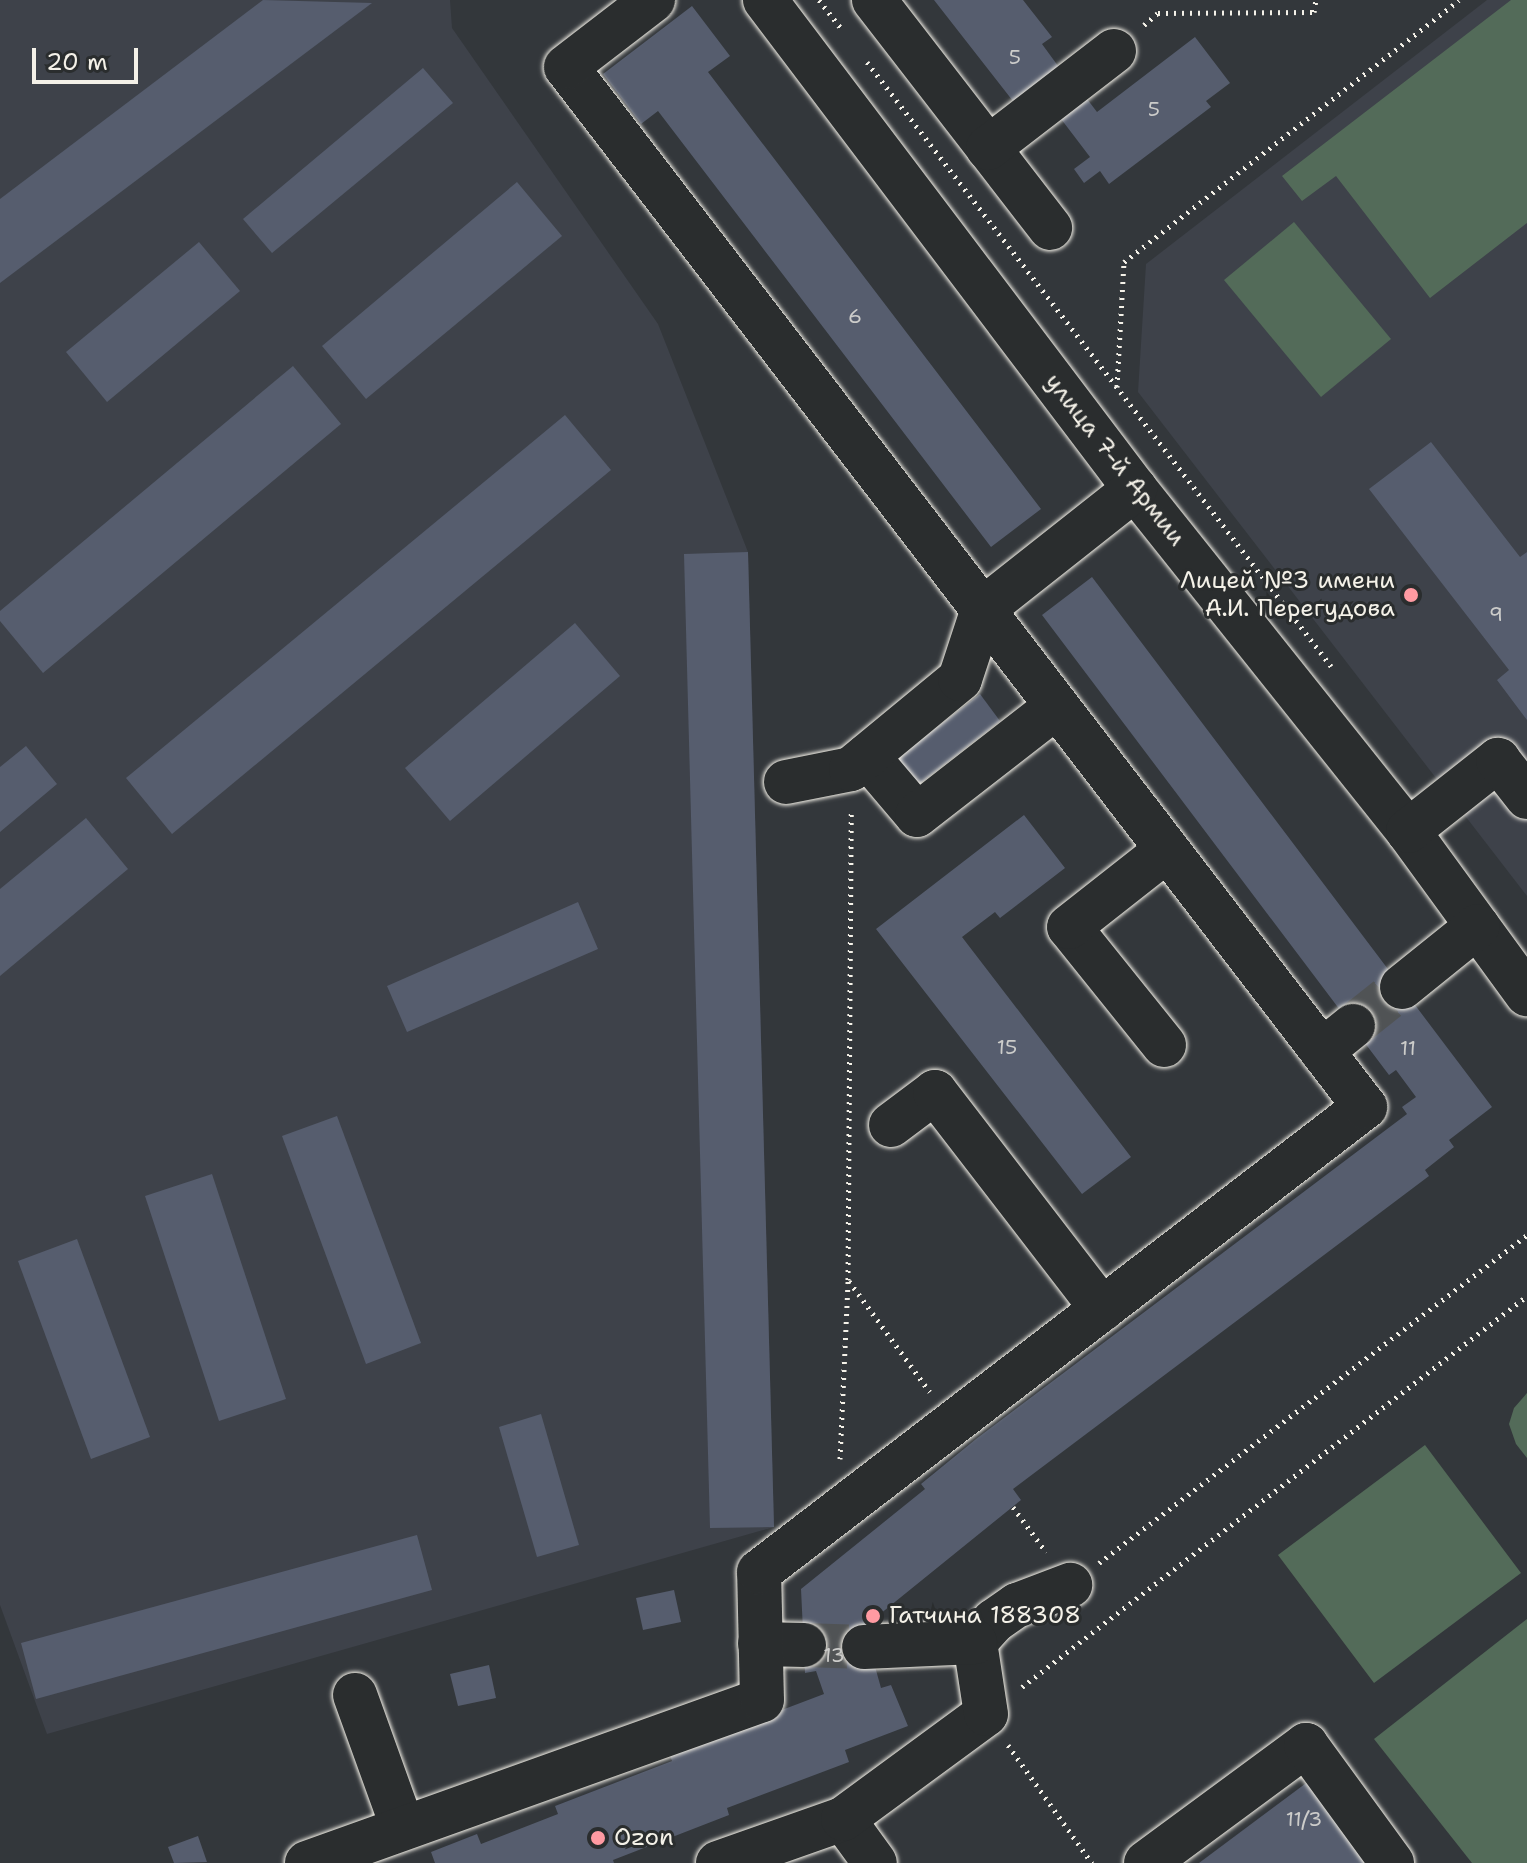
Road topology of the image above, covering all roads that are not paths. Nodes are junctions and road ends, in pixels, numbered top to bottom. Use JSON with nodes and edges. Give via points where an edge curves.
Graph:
{"nodes":[{"id":1,"x":653,"y":0,"type":"edge"},
{"id":2,"x":765,"y":0,"type":"edge"},
{"id":3,"x":874,"y":0,"type":"edge"},
{"id":4,"x":1114,"y":51,"type":"road end"},
{"id":5,"x":988,"y":148,"type":"junction"},
{"id":6,"x":1050,"y":228,"type":"dead end"},
{"id":7,"x":1135,"y":489,"type":"junction"},
{"id":8,"x":983,"y":609,"type":"junction"},
{"id":9,"x":1057,"y":706,"type":"junction"},
{"id":10,"x":859,"y":762,"type":"junction"},
{"id":11,"x":786,"y":782,"type":"dead end"},
{"id":12,"x":1527,"y":797,"type":"edge"},
{"id":13,"x":1408,"y":831,"type":"junction"},
{"id":14,"x":1167,"y":850,"type":"junction"},
{"id":15,"x":1478,"y":926,"type":"junction"},
{"id":16,"x":1402,"y":987,"type":"tunnel mouth"},
{"id":17,"x":1527,"y":994,"type":"edge"},
{"id":18,"x":1164,"y":1045,"type":"dead end"},
{"id":19,"x":891,"y":1125,"type":"dead end"},
{"id":20,"x":1102,"y":1309,"type":"junction"},
{"id":21,"x":1070,"y":1585,"type":"road end"},
{"id":22,"x":975,"y":1642,"type":"junction"},
{"id":23,"x":760,"y":1644,"type":"junction"},
{"id":24,"x":804,"y":1645,"type":"tunnel mouth"},
{"id":25,"x":864,"y":1647,"type":"tunnel mouth"},
{"id":26,"x":355,"y":1695,"type":"dead end"},
{"id":27,"x":843,"y":1819,"type":"junction"},
{"id":28,"x":380,"y":1845,"type":"edge"},
{"id":29,"x":307,"y":1863,"type":"edge"},
{"id":30,"x":718,"y":1863,"type":"edge"},
{"id":31,"x":875,"y":1863,"type":"edge"},
{"id":32,"x":1146,"y":1863,"type":"edge"},
{"id":33,"x":1392,"y":1863,"type":"edge"}],
"edges":[{"from":1,"to":8,"type":"street","via":[[566,67]]},
{"from":2,"to":7,"type":"street","name":"улица 7-й Армии"},
{"from":3,"to":5,"type":"street"},
{"from":4,"to":5,"type":"street"},
{"from":5,"to":6,"type":"street"},
{"from":7,"to":8,"type":"street"},
{"from":7,"to":13,"type":"street","name":"улица 7-й Армии"},
{"from":8,"to":9,"type":"street"},
{"from":8,"to":10,"type":"street","via":[[960,679]]},
{"from":9,"to":10,"type":"street","via":[[917,815]]},
{"from":9,"to":14,"type":"street"},
{"from":10,"to":11,"type":"street"},
{"from":12,"to":13,"type":"street","via":[[1498,760]]},
{"from":13,"to":15,"type":"street","name":"улица 7-й Армии"},
{"from":14,"to":18,"type":"street","via":[[1069,927]]},
{"from":14,"to":20,"type":"street","via":[[1337,1038],[1365,1107]]},
{"from":15,"to":16,"type":"street"},
{"from":15,"to":17,"type":"street","name":"улица 7-й Армии"},
{"from":19,"to":20,"type":"street","via":[[935,1092]]},
{"from":20,"to":23,"type":"street","via":[[759,1572]]},
{"from":21,"to":22,"type":"street","via":[[1017,1605]]},
{"from":22,"to":25,"type":"street"},
{"from":22,"to":27,"type":"street","via":[[986,1714]]},
{"from":23,"to":24,"type":"street"},
{"from":23,"to":28,"type":"street","via":[[762,1700]]},
{"from":26,"to":28,"type":"street"},
{"from":27,"to":30,"type":"street"},
{"from":27,"to":31,"type":"street"},
{"from":28,"to":29,"type":"street"},
{"from":32,"to":33,"type":"street","via":[[1306,1745]]}]}
